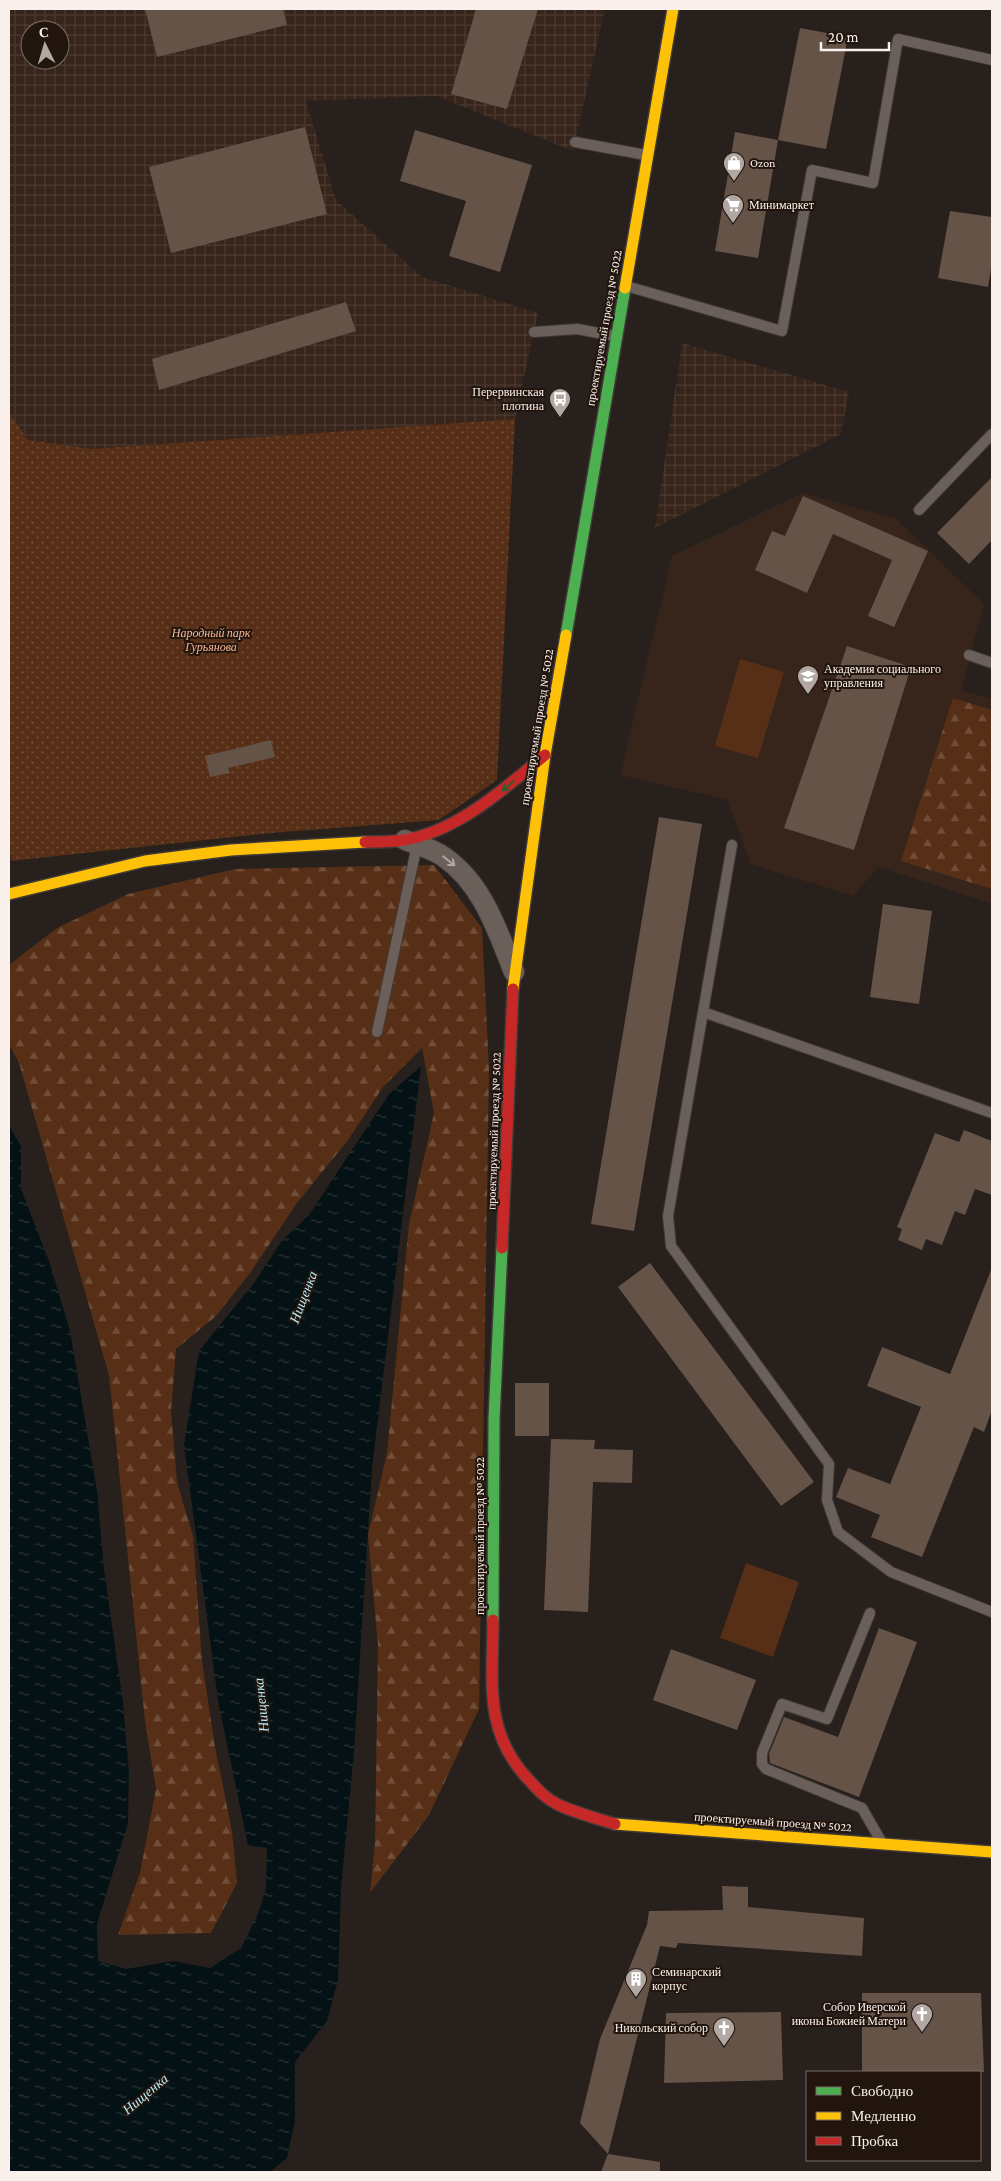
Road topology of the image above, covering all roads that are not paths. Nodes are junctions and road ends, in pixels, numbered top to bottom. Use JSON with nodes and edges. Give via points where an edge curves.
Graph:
{"nodes":[{"id":1,"x":673,"y":9,"type":"edge"},
{"id":2,"x":992,"y":60,"type":"edge"},
{"id":3,"x":576,"y":142,"type":"dead end"},
{"id":4,"x":647,"y":155,"type":"junction"},
{"id":5,"x":624,"y":286,"type":"junction"},
{"id":6,"x":534,"y":332,"type":"dead end"},
{"id":7,"x":616,"y":336,"type":"junction"},
{"id":8,"x":992,"y":434,"type":"edge"},
{"id":9,"x":919,"y":510,"type":"dead end"},
{"id":10,"x":969,"y":655,"type":"dead end"},
{"id":11,"x":992,"y":663,"type":"edge"},
{"id":12,"x":545,"y":755,"type":"junction"},
{"id":13,"x":411,"y":842,"type":"junction"},
{"id":14,"x":732,"y":845,"type":"dead end"},
{"id":15,"x":9,"y":894,"type":"edge"},
{"id":16,"x":514,"y":972,"type":"junction"},
{"id":17,"x":703,"y":1012,"type":"junction"},
{"id":18,"x":376,"y":1032,"type":"dead end"},
{"id":19,"x":992,"y":1113,"type":"edge"},
{"id":20,"x":870,"y":1612,"type":"dead end"},
{"id":21,"x":992,"y":1612,"type":"edge"},
{"id":22,"x":883,"y":1844,"type":"junction"},
{"id":23,"x":992,"y":1852,"type":"edge"}],
"edges":[{"from":1,"to":4,"type":"street","name":"проектируемый проезд № 5022"},
{"from":2,"to":5,"type":"lane","via":[[898,39],[872,183],[812,170],[782,331]]},
{"from":3,"to":4,"type":"lane"},
{"from":4,"to":5,"type":"street","name":"проектируемый проезд № 5022"},
{"from":5,"to":7,"type":"street","name":"проектируемый проезд № 5022"},
{"from":6,"to":7,"type":"lane","via":[[576,329]]},
{"from":7,"to":12,"type":"street","name":"проектируемый проезд № 5022"},
{"from":8,"to":9,"type":"lane"},
{"from":10,"to":11,"type":"lane"},
{"from":12,"to":13,"type":"street","one_way":true,"via":[[491,800],[449,825]]},
{"from":12,"to":16,"type":"street","name":"проектируемый проезд № 5022"},
{"from":13,"to":15,"type":"street","via":[[231,850],[154,860]]},
{"from":13,"to":16,"type":"street","one_way":true,"via":[[442,856],[467,876],[486,905]]},
{"from":13,"to":18,"type":"lane"},
{"from":14,"to":17,"type":"lane"},
{"from":16,"to":22,"type":"street","name":"проектируемый проезд № 5022","via":[[494,1419],[493,1698],[495,1725],[501,1743],[512,1763],[547,1798],[576,1812],[616,1824]]},
{"from":17,"to":19,"type":"lane"},
{"from":17,"to":21,"type":"lane","via":[[668,1216],[671,1246],[829,1464],[826,1500],[838,1532],[891,1572]]},
{"from":20,"to":22,"type":"lane","via":[[827,1719],[782,1704],[762,1753],[762,1764],[766,1769],[862,1808]]},
{"from":22,"to":23,"type":"street","name":"проектируемый проезд № 5022"}]}
